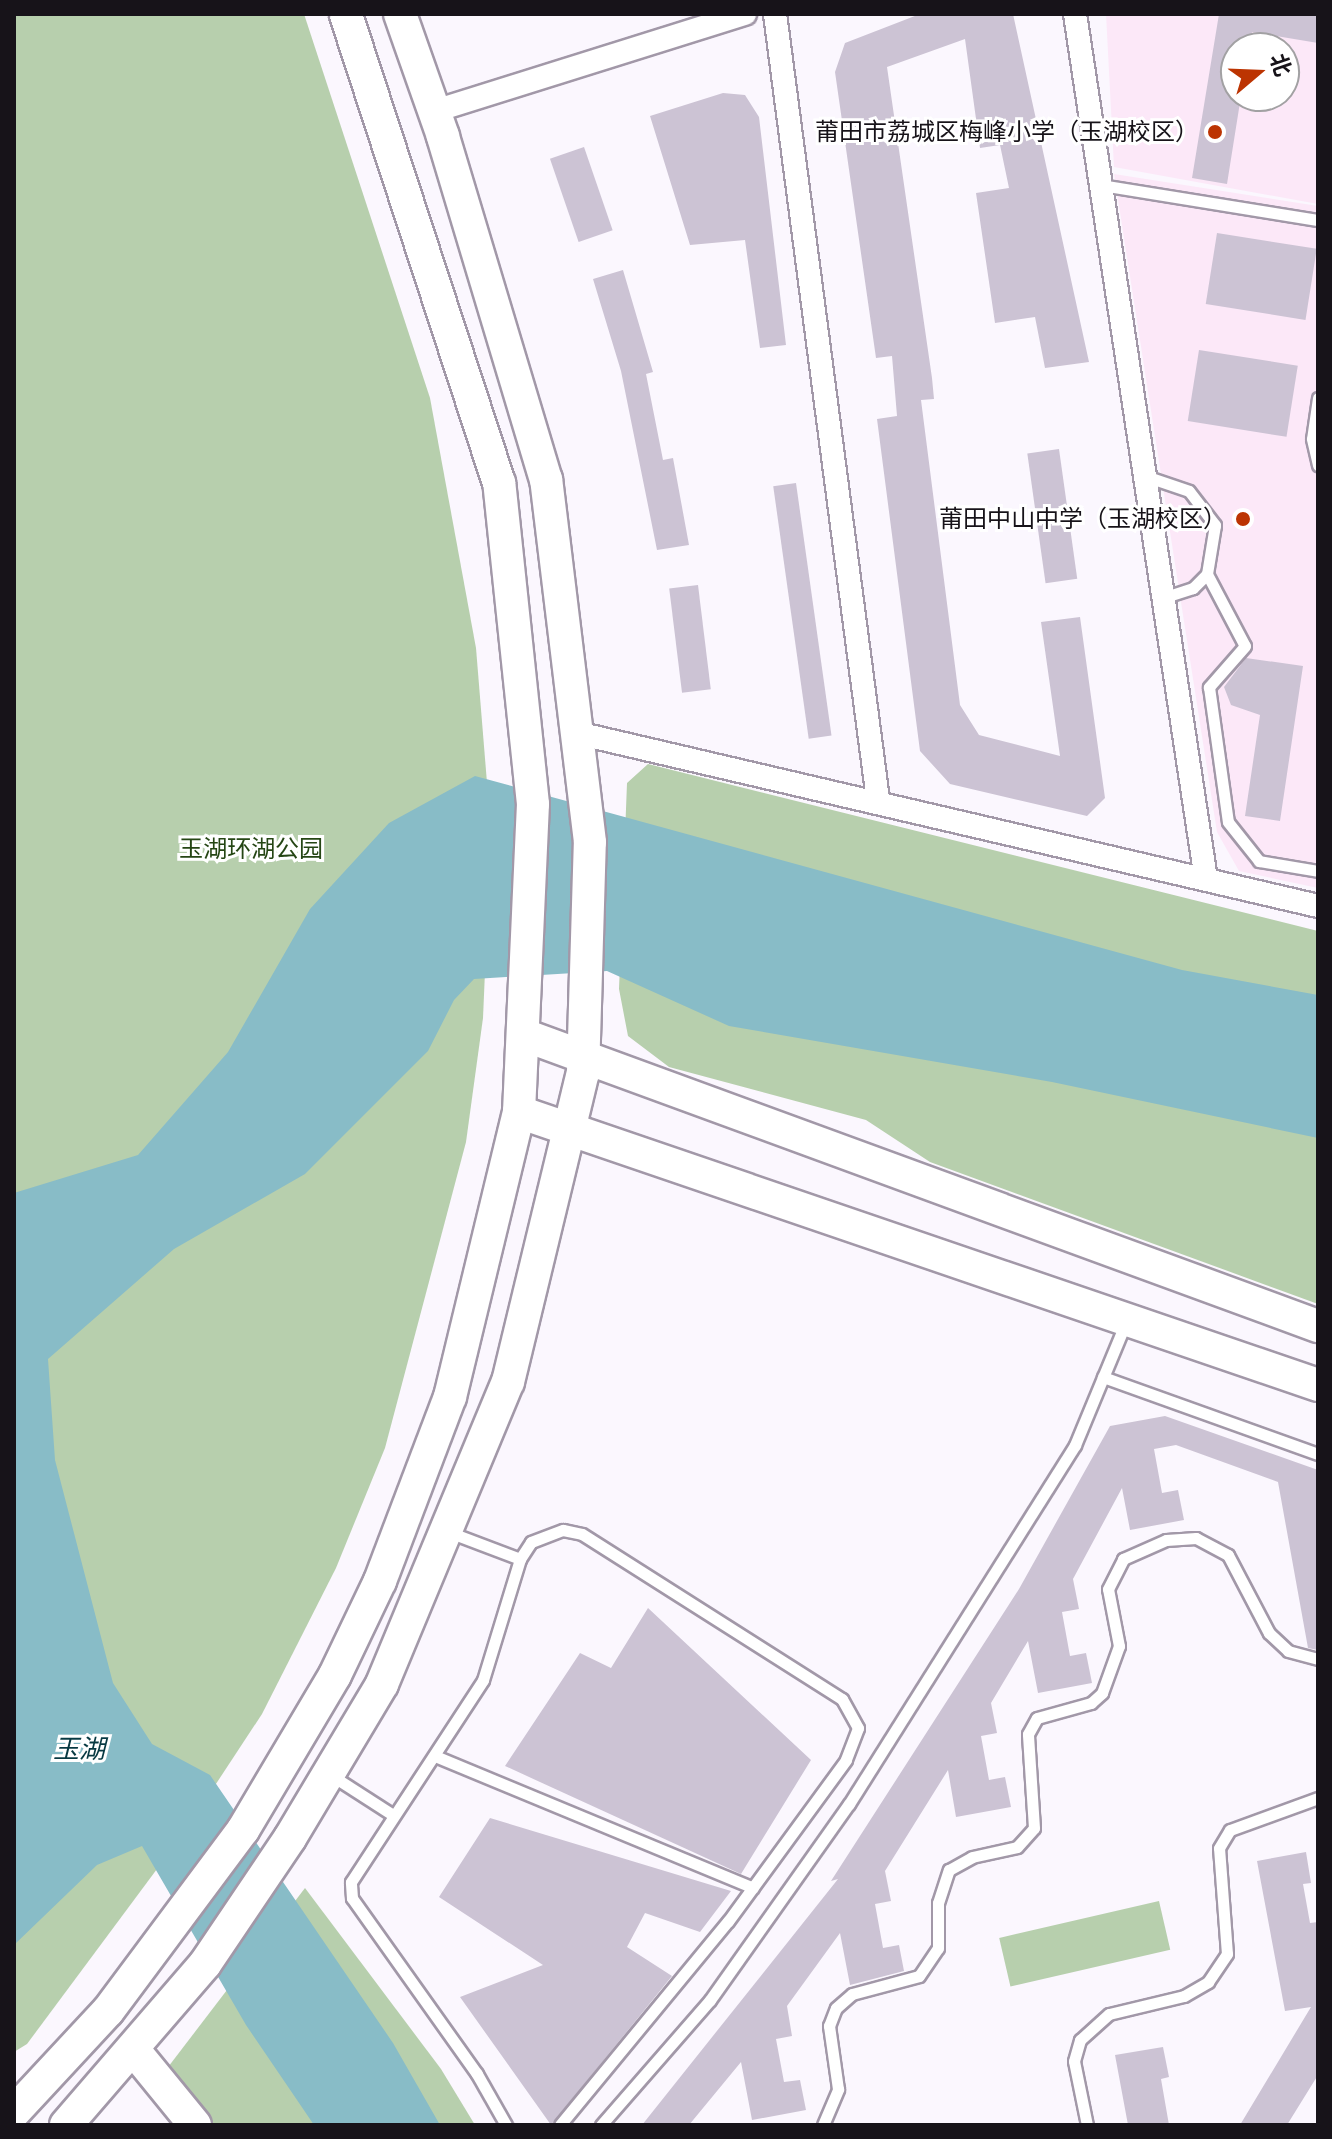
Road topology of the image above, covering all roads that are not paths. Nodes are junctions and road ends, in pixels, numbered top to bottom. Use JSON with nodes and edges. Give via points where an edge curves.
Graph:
{"nodes":[{"id":1,"x":346,"y":14,"type":"edge"},
{"id":2,"x":400,"y":14,"type":"edge"},
{"id":3,"x":745,"y":14,"type":"edge"},
{"id":4,"x":775,"y":14,"type":"edge"},
{"id":5,"x":1075,"y":14,"type":"edge"},
{"id":6,"x":435,"y":111,"type":"junction"},
{"id":7,"x":1101,"y":185,"type":"junction"},
{"id":8,"x":1318,"y":220,"type":"edge"},
{"id":9,"x":1318,"y":398,"type":"edge"},
{"id":10,"x":1318,"y":465,"type":"edge"},
{"id":11,"x":1145,"y":476,"type":"junction"},
{"id":12,"x":1207,"y":574,"type":"junction"},
{"id":13,"x":1163,"y":598,"type":"junction"},
{"id":14,"x":577,"y":733,"type":"junction"},
{"id":15,"x":878,"y":800,"type":"junction"},
{"id":16,"x":1318,"y":871,"type":"edge"},
{"id":17,"x":1206,"y":879,"type":"junction"},
{"id":18,"x":1318,"y":906,"type":"edge"},
{"id":19,"x":524,"y":1035,"type":"junction"},
{"id":20,"x":585,"y":1054,"type":"junction"},
{"id":21,"x":519,"y":1112,"type":"junction"},
{"id":22,"x":568,"y":1129,"type":"junction"},
{"id":23,"x":1128,"y":1318,"type":"junction"},
{"id":24,"x":1318,"y":1326,"type":"edge"},
{"id":25,"x":1103,"y":1377,"type":"junction"},
{"id":26,"x":1318,"y":1385,"type":"edge"},
{"id":27,"x":1318,"y":1454,"type":"edge"},
{"id":28,"x":449,"y":1531,"type":"junction"},
{"id":29,"x":520,"y":1559,"type":"junction"},
{"id":30,"x":1318,"y":1659,"type":"edge"},
{"id":31,"x":435,"y":1756,"type":"junction"},
{"id":32,"x":331,"y":1774,"type":"junction"},
{"id":33,"x":1318,"y":1798,"type":"edge"},
{"id":34,"x":393,"y":1815,"type":"junction"},
{"id":35,"x":753,"y":1888,"type":"junction"},
{"id":36,"x":133,"y":2049,"type":"junction"},
{"id":37,"x":14,"y":2112,"type":"edge"},
{"id":38,"x":66,"y":2125,"type":"edge"},
{"id":39,"x":195,"y":2125,"type":"edge"},
{"id":40,"x":506,"y":2125,"type":"edge"},
{"id":41,"x":560,"y":2125,"type":"edge"},
{"id":42,"x":601,"y":2125,"type":"edge"},
{"id":43,"x":823,"y":2125,"type":"edge"},
{"id":44,"x":1087,"y":2125,"type":"edge"}],
"edges":[{"from":1,"to":19,"type":"main road","via":[[499,483],[533,804]]},
{"from":2,"to":6,"type":"main road"},
{"from":3,"to":6,"type":"street"},
{"from":4,"to":15,"type":"street"},
{"from":5,"to":7,"type":"street"},
{"from":6,"to":14,"type":"main road","via":[[546,480]]},
{"from":7,"to":8,"type":"lane"},
{"from":7,"to":11,"type":"street"},
{"from":9,"to":10,"type":"lane","via":[[1312,439]]},
{"from":11,"to":12,"type":"lane","via":[[1173,481],[1207,508],[1217,543]]},
{"from":11,"to":13,"type":"street"},
{"from":12,"to":13,"type":"lane","via":[[1193,588]]},
{"from":12,"to":16,"type":"lane","via":[[1245,646],[1209,687],[1228,822],[1259,861]]},
{"from":13,"to":17,"type":"street"},
{"from":14,"to":15,"type":"street"},
{"from":14,"to":20,"type":"main road","via":[[590,842]]},
{"from":15,"to":17,"type":"street"},
{"from":17,"to":18,"type":"street"},
{"from":19,"to":20,"type":"main road"},
{"from":19,"to":21,"type":"main road"},
{"from":20,"to":22,"type":"main road"},
{"from":20,"to":24,"type":"main road"},
{"from":21,"to":22,"type":"main road"},
{"from":21,"to":37,"type":"main road","via":[[450,1397],[380,1581],[335,1675],[243,1830],[108,2011]]},
{"from":22,"to":23,"type":"main road"},
{"from":22,"to":28,"type":"main road","via":[[508,1382]]},
{"from":23,"to":25,"type":"lane"},
{"from":23,"to":26,"type":"main road"},
{"from":25,"to":27,"type":"lane"},
{"from":25,"to":42,"type":"lane","via":[[1075,1445],[849,1804],[710,2000]]},
{"from":28,"to":29,"type":"lane"},
{"from":28,"to":32,"type":"main road","via":[[382,1684]]},
{"from":29,"to":31,"type":"lane","via":[[483,1680]]},
{"from":29,"to":35,"type":"lane","via":[[548,1532],[582,1534],[842,1699],[858,1728],[850,1751]]},
{"from":30,"to":43,"type":"lane","via":[[1288,1651],[1269,1633],[1228,1555],[1196,1538],[1166,1540],[1123,1559],[1108,1589],[1119,1646],[1102,1693],[1091,1703],[1037,1718],[1028,1734],[1034,1828],[1017,1847],[972,1857],[949,1870],[939,1894],[938,1948],[919,1976],[852,1994],[836,2008],[829,2026],[838,2089]]},
{"from":31,"to":34,"type":"lane"},
{"from":31,"to":35,"type":"lane"},
{"from":32,"to":34,"type":"lane"},
{"from":32,"to":36,"type":"main road","via":[[205,1964]]},
{"from":33,"to":44,"type":"lane","via":[[1230,1830],[1219,1848],[1227,1954],[1208,1982],[1184,1996],[1109,2014],[1080,2040],[1074,2061]]},
{"from":34,"to":40,"type":"lane","via":[[360,1860],[351,1882],[352,1898],[477,2074]]},
{"from":35,"to":41,"type":"lane"},
{"from":36,"to":38,"type":"main road"},
{"from":36,"to":39,"type":"main road"}]}
